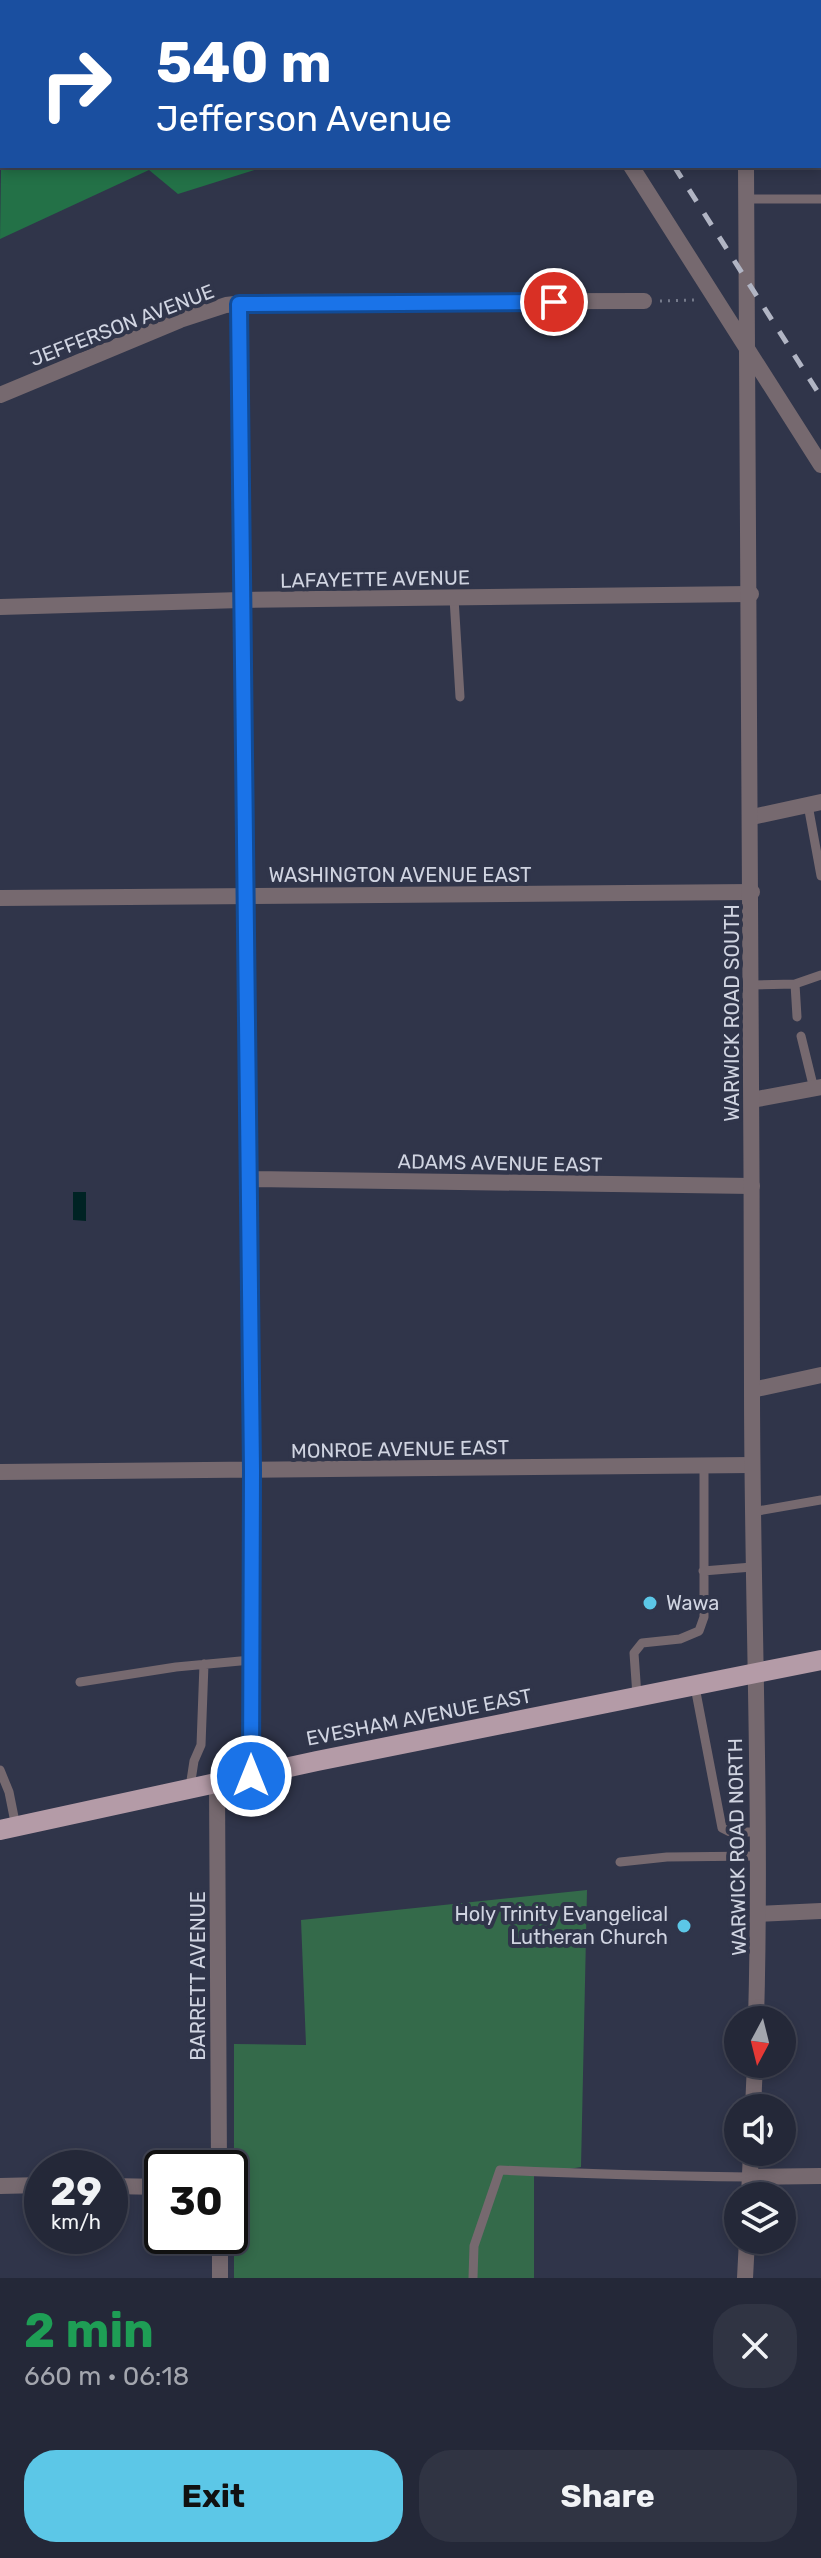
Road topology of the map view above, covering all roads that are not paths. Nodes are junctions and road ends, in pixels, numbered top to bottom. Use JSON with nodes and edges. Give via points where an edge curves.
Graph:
{"nodes":[{"id":1,"x":632,"y":168,"type":"edge"},
{"id":2,"x":746,"y":168,"type":"edge"},
{"id":3,"x":747,"y":199,"type":"junction"},
{"id":4,"x":821,"y":199,"type":"edge"},
{"id":5,"x":644,"y":301,"type":"road end"},
{"id":6,"x":239,"y":304,"type":"junction"},
{"id":7,"x":749,"y":353,"type":"junction"},
{"id":8,"x":0,"y":395,"type":"edge"},
{"id":9,"x":821,"y":465,"type":"edge"},
{"id":10,"x":751,"y":594,"type":"junction"},
{"id":11,"x":454,"y":598,"type":"junction"},
{"id":12,"x":241,"y":600,"type":"junction"},
{"id":13,"x":0,"y":607,"type":"edge"},
{"id":14,"x":460,"y":697,"type":"dead end"},
{"id":15,"x":814,"y":804,"type":"edge"},
{"id":16,"x":752,"y":817,"type":"junction"},
{"id":17,"x":821,"y":876,"type":"edge"},
{"id":18,"x":752,"y":892,"type":"junction"},
{"id":19,"x":244,"y":896,"type":"junction"},
{"id":20,"x":0,"y":898,"type":"edge"},
{"id":21,"x":821,"y":975,"type":"edge"},
{"id":22,"x":795,"y":984,"type":"junction"},
{"id":23,"x":752,"y":985,"type":"junction"},
{"id":24,"x":797,"y":1017,"type":"dead end"},
{"id":25,"x":801,"y":1036,"type":"dead end"},
{"id":26,"x":817,"y":1088,"type":"edge"},
{"id":27,"x":752,"y":1100,"type":"junction"},
{"id":28,"x":248,"y":1179,"type":"junction"},
{"id":29,"x":752,"y":1186,"type":"junction"},
{"id":30,"x":821,"y":1375,"type":"edge"},
{"id":31,"x":752,"y":1390,"type":"junction"},
{"id":32,"x":752,"y":1465,"type":"junction"},
{"id":33,"x":704,"y":1466,"type":"junction"},
{"id":34,"x":252,"y":1470,"type":"junction"},
{"id":35,"x":0,"y":1472,"type":"edge"},
{"id":36,"x":821,"y":1500,"type":"edge"},
{"id":37,"x":752,"y":1512,"type":"junction"},
{"id":38,"x":752,"y":1567,"type":"junction"},
{"id":39,"x":703,"y":1571,"type":"junction"},
{"id":40,"x":251,"y":1660,"type":"junction"},
{"id":41,"x":821,"y":1660,"type":"edge"},
{"id":42,"x":204,"y":1664,"type":"junction"},
{"id":43,"x":755,"y":1674,"type":"junction"},
{"id":44,"x":80,"y":1682,"type":"dead end"},
{"id":45,"x":695,"y":1686,"type":"junction"},
{"id":46,"x":637,"y":1697,"type":"junction"},
{"id":47,"x":0,"y":1770,"type":"edge"},
{"id":48,"x":251,"y":1776,"type":"junction"},
{"id":49,"x":217,"y":1783,"type":"junction"},
{"id":50,"x":190,"y":1789,"type":"junction"},
{"id":51,"x":8,"y":1828,"type":"edge"},
{"id":52,"x":757,"y":1832,"type":"junction"},
{"id":53,"x":758,"y":1856,"type":"junction"},
{"id":54,"x":620,"y":1862,"type":"dead end"},
{"id":55,"x":821,"y":1911,"type":"edge"},
{"id":56,"x":759,"y":1914,"type":"junction"},
{"id":57,"x":756,"y":2006,"type":"edge"},
{"id":58,"x":219,"y":2150,"type":"edge"},
{"id":59,"x":750,"y":2166,"type":"edge"},
{"id":60,"x":821,"y":2176,"type":"edge"},
{"id":61,"x":750,"y":2177,"type":"junction"},
{"id":62,"x":750,"y":2182,"type":"edge"},
{"id":63,"x":24,"y":2185,"type":"edge"},
{"id":64,"x":0,"y":2186,"type":"edge"},
{"id":65,"x":220,"y":2254,"type":"edge"},
{"id":66,"x":746,"y":2254,"type":"edge"},
{"id":67,"x":220,"y":2278,"type":"edge"},
{"id":68,"x":473,"y":2278,"type":"edge"},
{"id":69,"x":745,"y":2278,"type":"edge"}],
"edges":[{"from":1,"to":7,"type":"street"},
{"from":2,"to":3,"type":"street","name":"WARWICK ROAD SOUTH"},
{"from":3,"to":4,"type":"lane"},
{"from":3,"to":7,"type":"street","name":"WARWICK ROAD SOUTH"},
{"from":5,"to":6,"type":"street","name":"JEFFERSON AVENUE"},
{"from":6,"to":8,"type":"street","name":"JEFFERSON AVENUE","via":[[180,320]]},
{"from":6,"to":12,"type":"street"},
{"from":7,"to":9,"type":"street"},
{"from":7,"to":10,"type":"street","name":"WARWICK ROAD SOUTH"},
{"from":10,"to":11,"type":"street","name":"LAFAYETTE AVENUE"},
{"from":10,"to":16,"type":"street","name":"WARWICK ROAD SOUTH"},
{"from":11,"to":12,"type":"street","name":"LAFAYETTE AVENUE"},
{"from":11,"to":14,"type":"lane"},
{"from":12,"to":13,"type":"street","name":"LAFAYETTE AVENUE"},
{"from":12,"to":19,"type":"street"},
{"from":15,"to":16,"type":"street"},
{"from":15,"to":17,"type":"lane"},
{"from":16,"to":18,"type":"street","name":"WARWICK ROAD SOUTH"},
{"from":18,"to":19,"type":"street","name":"WASHINGTON AVENUE EAST"},
{"from":18,"to":23,"type":"street","name":"WARWICK ROAD SOUTH"},
{"from":19,"to":20,"type":"street","name":"WASHINGTON AVENUE EAST"},
{"from":19,"to":28,"type":"street"},
{"from":21,"to":22,"type":"lane"},
{"from":22,"to":23,"type":"lane"},
{"from":22,"to":24,"type":"lane"},
{"from":23,"to":27,"type":"street","name":"WARWICK ROAD SOUTH"},
{"from":25,"to":26,"type":"lane"},
{"from":26,"to":27,"type":"street"},
{"from":27,"to":29,"type":"street","name":"WARWICK ROAD SOUTH"},
{"from":28,"to":29,"type":"street","name":"ADAMS AVENUE EAST"},
{"from":28,"to":34,"type":"street"},
{"from":29,"to":31,"type":"street","name":"WARWICK ROAD SOUTH"},
{"from":30,"to":31,"type":"street"},
{"from":31,"to":32,"type":"street","name":"WARWICK ROAD SOUTH"},
{"from":32,"to":33,"type":"street","name":"MONROE AVENUE EAST"},
{"from":32,"to":37,"type":"street","name":"WARWICK ROAD SOUTH"},
{"from":33,"to":34,"type":"street","name":"MONROE AVENUE EAST"},
{"from":33,"to":39,"type":"lane"},
{"from":34,"to":35,"type":"street","name":"MONROE AVENUE EAST"},
{"from":34,"to":40,"type":"street"},
{"from":36,"to":37,"type":"lane"},
{"from":37,"to":38,"type":"street","name":"WARWICK ROAD SOUTH"},
{"from":38,"to":39,"type":"lane"},
{"from":38,"to":43,"type":"street","name":"WARWICK ROAD SOUTH"},
{"from":39,"to":46,"type":"lane","via":[[704,1617],[699,1631],[642,1643],[634,1653]]},
{"from":40,"to":42,"type":"lane"},
{"from":40,"to":48,"type":"street"},
{"from":41,"to":43,"type":"main road","name":"EVESHAM AVENUE EAST"},
{"from":42,"to":44,"type":"lane"},
{"from":42,"to":50,"type":"lane","via":[[201,1745]]},
{"from":43,"to":45,"type":"main road","name":"EVESHAM AVENUE EAST"},
{"from":43,"to":52,"type":"street","name":"WARWICK ROAD NORTH"},
{"from":45,"to":46,"type":"main road","name":"EVESHAM AVENUE EAST"},
{"from":45,"to":52,"type":"lane","via":[[722,1828]]},
{"from":46,"to":48,"type":"main road","name":"EVESHAM AVENUE EAST"},
{"from":47,"to":51,"type":"lane","via":[[9,1792]]},
{"from":48,"to":49,"type":"main road","name":"EVESHAM AVENUE EAST"},
{"from":49,"to":50,"type":"main road","name":"EVESHAM AVENUE EAST"},
{"from":49,"to":58,"type":"street","name":"BARRETT AVENUE"},
{"from":50,"to":51,"type":"main road","name":"EVESHAM AVENUE EAST"},
{"from":52,"to":53,"type":"street","name":"WARWICK ROAD NORTH"},
{"from":53,"to":54,"type":"lane"},
{"from":53,"to":56,"type":"street","name":"WARWICK ROAD NORTH"},
{"from":55,"to":56,"type":"street"},
{"from":56,"to":57,"type":"street","name":"WARWICK ROAD NORTH"},
{"from":59,"to":61,"type":"street"},
{"from":60,"to":61,"type":"street"},
{"from":61,"to":62,"type":"street"},
{"from":61,"to":68,"type":"lane","via":[[500,2170],[474,2246]]},
{"from":63,"to":64,"type":"street"},
{"from":65,"to":67,"type":"street"},
{"from":66,"to":69,"type":"street"}]}
